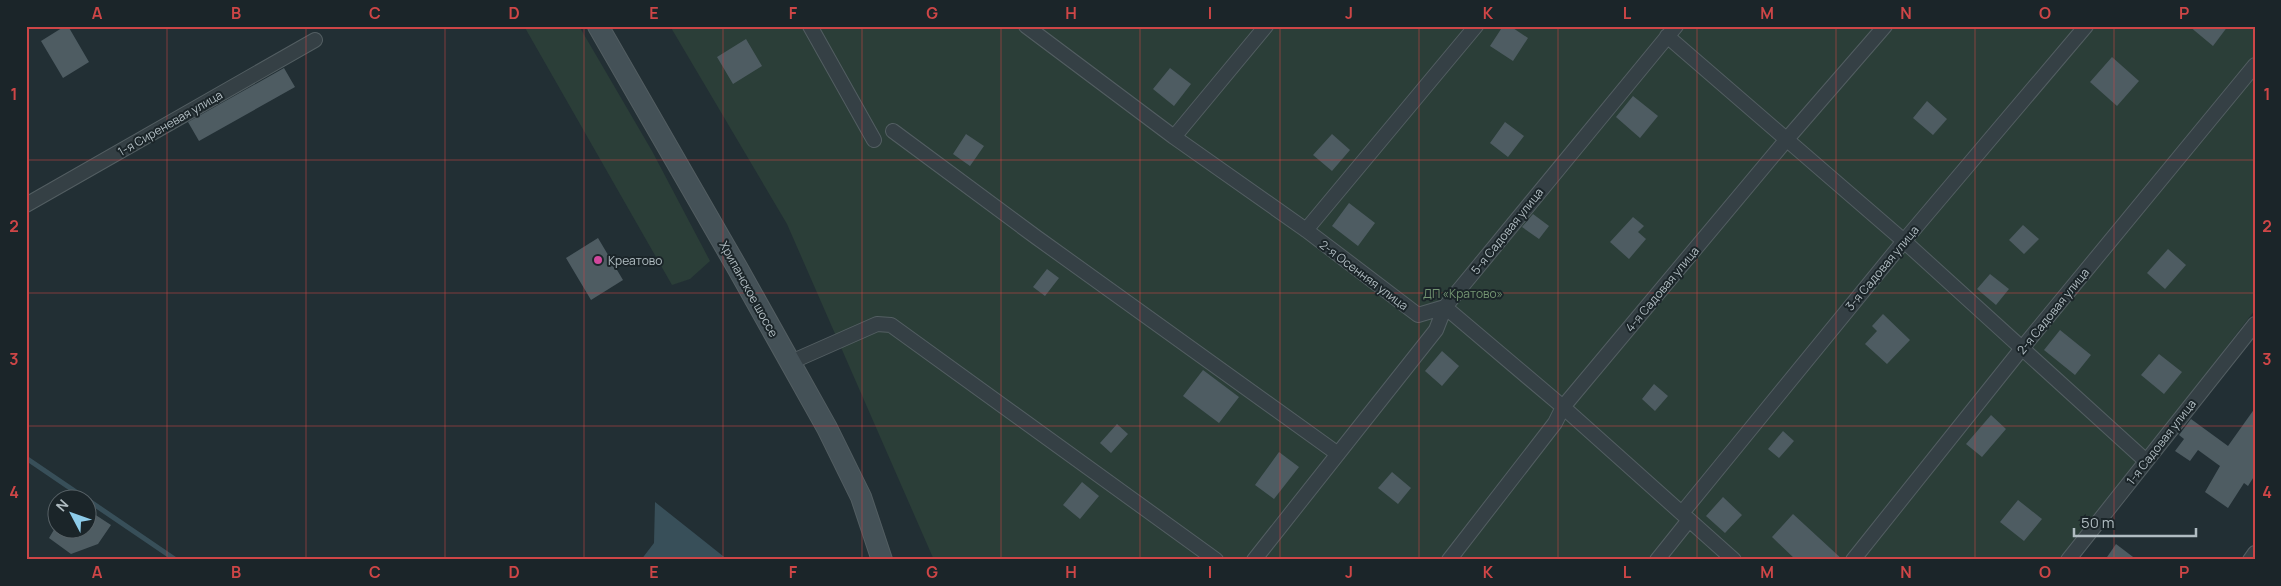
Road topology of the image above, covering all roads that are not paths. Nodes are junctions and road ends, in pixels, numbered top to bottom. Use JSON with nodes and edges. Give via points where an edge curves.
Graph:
{"nodes":[{"id":1,"x":598,"y":26,"type":"edge"},
{"id":2,"x":810,"y":26,"type":"edge"},
{"id":3,"x":1266,"y":26,"type":"edge"},
{"id":4,"x":1476,"y":26,"type":"edge"},
{"id":5,"x":1885,"y":26,"type":"edge"},
{"id":6,"x":2086,"y":26,"type":"edge"},
{"id":7,"x":1029,"y":27,"type":"edge"},
{"id":8,"x":1672,"y":31,"type":"edge"},
{"id":9,"x":315,"y":40,"type":"dead end"},
{"id":10,"x":2255,"y":65,"type":"edge"},
{"id":11,"x":893,"y":131,"type":"dead end"},
{"id":12,"x":1174,"y":137,"type":"junction"},
{"id":13,"x":1787,"y":139,"type":"junction"},
{"id":14,"x":874,"y":140,"type":"dead end"},
{"id":15,"x":26,"y":205,"type":"edge"},
{"id":16,"x":1306,"y":230,"type":"junction"},
{"id":17,"x":1904,"y":241,"type":"junction"},
{"id":18,"x":1445,"y":307,"type":"junction"},
{"id":19,"x":2255,"y":324,"type":"edge"},
{"id":20,"x":2023,"y":347,"type":"junction"},
{"id":21,"x":791,"y":362,"type":"junction"},
{"id":22,"x":1563,"y":407,"type":"junction"},
{"id":23,"x":1338,"y":454,"type":"junction"},
{"id":24,"x":2146,"y":461,"type":"junction"},
{"id":25,"x":1685,"y":516,"type":"junction"},
{"id":26,"x":2255,"y":553,"type":"edge"},
{"id":27,"x":882,"y":560,"type":"edge"},
{"id":28,"x":1216,"y":560,"type":"edge"},
{"id":29,"x":1254,"y":560,"type":"edge"},
{"id":30,"x":1449,"y":560,"type":"edge"},
{"id":31,"x":1656,"y":560,"type":"edge"},
{"id":32,"x":1734,"y":560,"type":"edge"},
{"id":33,"x":1854,"y":560,"type":"edge"},
{"id":34,"x":2068,"y":560,"type":"edge"},
{"id":35,"x":2250,"y":560,"type":"edge"}],
"edges":[{"from":1,"to":21,"type":"main road","name":"Хрипанское шоссе"},
{"from":2,"to":14,"type":"street"},
{"from":3,"to":12,"type":"street"},
{"from":4,"to":16,"type":"street"},
{"from":5,"to":13,"type":"street","name":"4-я Садовая улица"},
{"from":6,"to":17,"type":"street","name":"3-я Садовая улица"},
{"from":7,"to":12,"type":"street","name":"2-я Осенняя улица"},
{"from":8,"to":13,"type":"street"},
{"from":8,"to":18,"type":"street","name":"5-я Садовая улица"},
{"from":9,"to":15,"type":"street","name":"1-я Сиреневая улица"},
{"from":10,"to":20,"type":"street","name":"2-я Садовая улица"},
{"from":11,"to":23,"type":"street"},
{"from":12,"to":16,"type":"street","name":"2-я Осенняя улица"},
{"from":13,"to":17,"type":"street"},
{"from":13,"to":22,"type":"street","name":"4-я Садовая улица"},
{"from":16,"to":18,"type":"street","name":"2-я Осенняя улица","via":[[1418,315]]},
{"from":17,"to":20,"type":"street"},
{"from":17,"to":25,"type":"street","name":"3-я Садовая улица"},
{"from":18,"to":22,"type":"street"},
{"from":18,"to":23,"type":"street","name":"5-я Садовая улица","via":[[1436,330]]},
{"from":19,"to":24,"type":"street","name":"1-я Садовая улица"},
{"from":20,"to":24,"type":"street"},
{"from":20,"to":33,"type":"street","name":"2-я Садовая улица"},
{"from":21,"to":27,"type":"main road","name":"Хрипанское шоссе","via":[[861,497]]},
{"from":21,"to":28,"type":"street","via":[[877,324],[891,325]]},
{"from":22,"to":25,"type":"street"},
{"from":22,"to":30,"type":"street","name":"4-я Садовая улица","via":[[1555,424]]},
{"from":23,"to":29,"type":"street","name":"5-я Садовая улица"},
{"from":24,"to":34,"type":"street","name":"1-я Садовая улица"},
{"from":25,"to":31,"type":"street","name":"3-я Садовая улица"},
{"from":25,"to":32,"type":"street"},
{"from":26,"to":35,"type":"street"}]}
